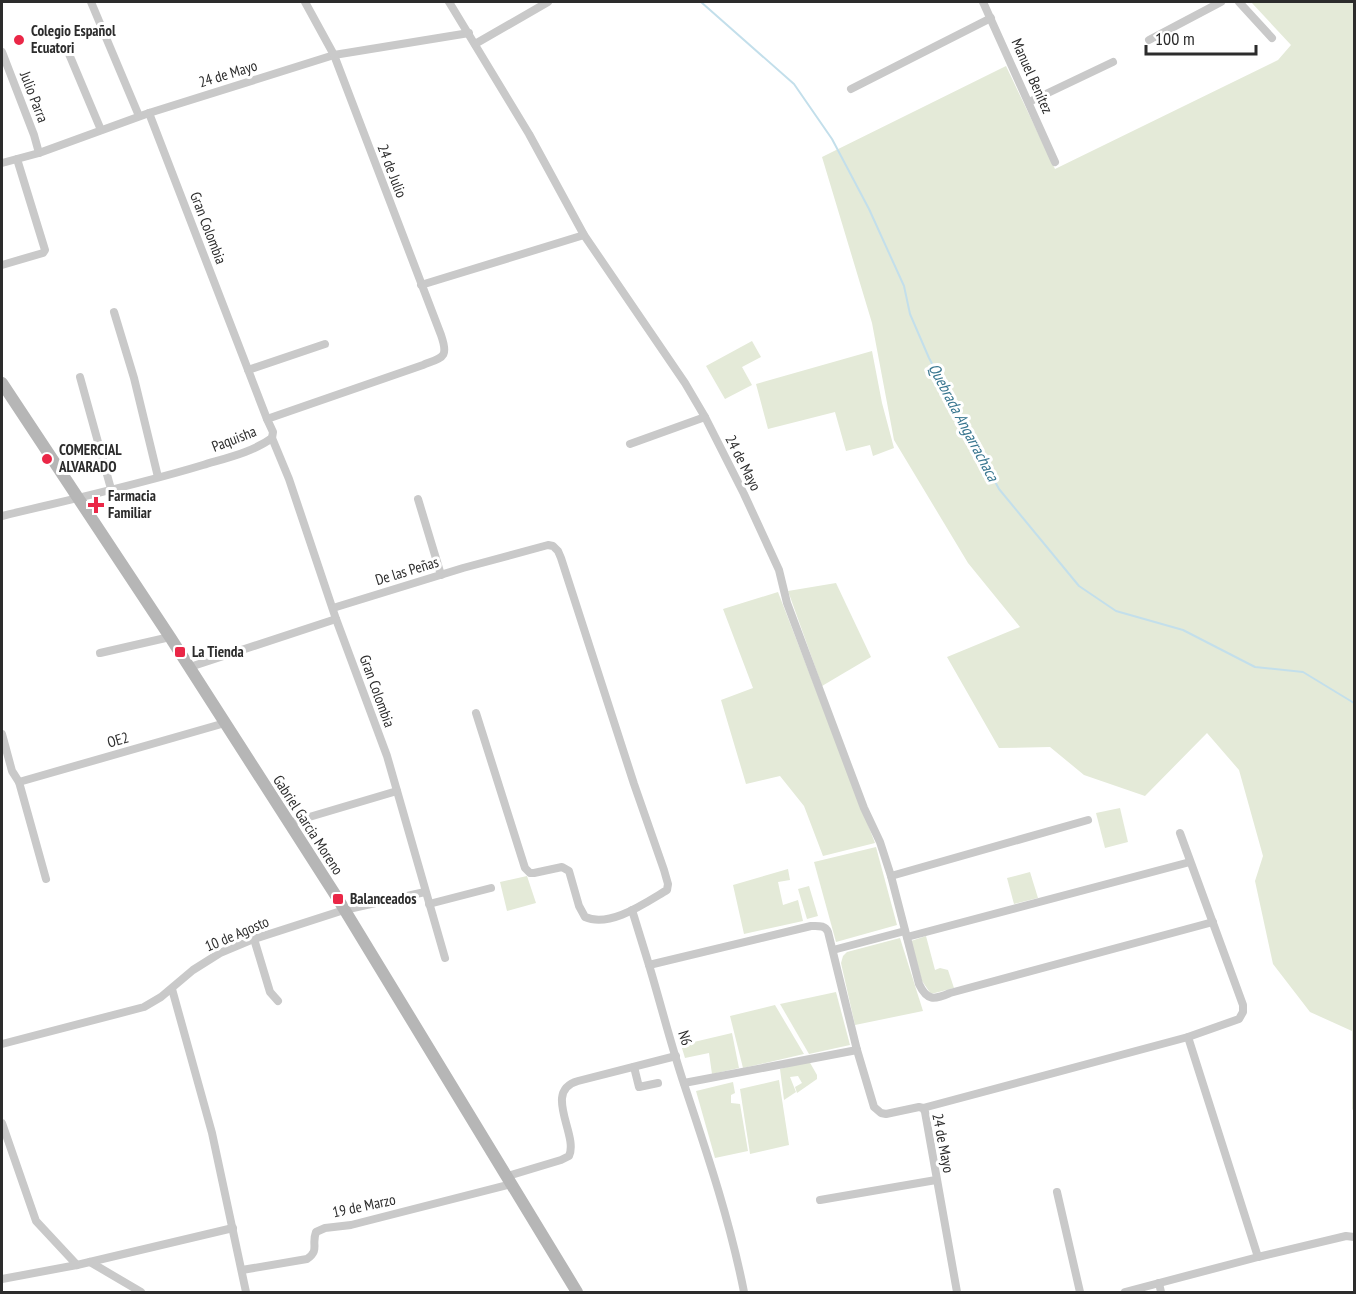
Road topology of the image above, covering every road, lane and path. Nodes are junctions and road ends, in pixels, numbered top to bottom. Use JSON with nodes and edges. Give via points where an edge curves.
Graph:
{"nodes":[{"id":1,"x":91,"y":2,"type":"edge"},
{"id":2,"x":305,"y":2,"type":"edge"},
{"id":3,"x":449,"y":2,"type":"edge"},
{"id":4,"x":548,"y":2,"type":"edge"},
{"id":5,"x":983,"y":2,"type":"edge"},
{"id":6,"x":1221,"y":2,"type":"edge"},
{"id":7,"x":1239,"y":2,"type":"edge"},
{"id":8,"x":991,"y":18,"type":"junction"},
{"id":9,"x":469,"y":33,"type":"junction"},
{"id":10,"x":1272,"y":38,"type":"dead end"},
{"id":11,"x":1149,"y":40,"type":"dead end"},
{"id":12,"x":475,"y":44,"type":"junction"},
{"id":13,"x":2,"y":52,"type":"edge"},
{"id":14,"x":69,"y":54,"type":"dead end"},
{"id":15,"x":334,"y":55,"type":"junction"},
{"id":16,"x":1113,"y":62,"type":"dead end"},
{"id":17,"x":851,"y":89,"type":"dead end"},
{"id":18,"x":1029,"y":102,"type":"junction"},
{"id":19,"x":149,"y":113,"type":"junction"},
{"id":20,"x":139,"y":116,"type":"junction"},
{"id":21,"x":101,"y":130,"type":"junction"},
{"id":22,"x":39,"y":153,"type":"junction"},
{"id":23,"x":17,"y":159,"type":"junction"},
{"id":24,"x":1055,"y":162,"type":"dead end"},
{"id":25,"x":2,"y":163,"type":"edge"},
{"id":26,"x":584,"y":236,"type":"junction"},
{"id":27,"x":2,"y":265,"type":"edge"},
{"id":28,"x":421,"y":285,"type":"junction"},
{"id":29,"x":114,"y":312,"type":"dead end"},
{"id":30,"x":325,"y":344,"type":"dead end"},
{"id":31,"x":445,"y":353,"type":"joint"},
{"id":32,"x":248,"y":370,"type":"junction"},
{"id":33,"x":80,"y":377,"type":"dead end"},
{"id":34,"x":2,"y":383,"type":"edge"},
{"id":35,"x":705,"y":417,"type":"junction"},
{"id":36,"x":267,"y":419,"type":"junction"},
{"id":37,"x":272,"y":438,"type":"junction"},
{"id":38,"x":630,"y":444,"type":"dead end"},
{"id":39,"x":158,"y":477,"type":"junction"},
{"id":40,"x":111,"y":489,"type":"junction"},
{"id":41,"x":77,"y":498,"type":"junction"},
{"id":42,"x":418,"y":499,"type":"dead end"},
{"id":43,"x":2,"y":516,"type":"edge"},
{"id":44,"x":441,"y":575,"type":"junction"},
{"id":45,"x":333,"y":608,"type":"junction"},
{"id":46,"x":336,"y":619,"type":"junction"},
{"id":47,"x":170,"y":637,"type":"junction"},
{"id":48,"x":100,"y":653,"type":"dead end"},
{"id":49,"x":190,"y":667,"type":"junction"},
{"id":50,"x":476,"y":713,"type":"dead end"},
{"id":51,"x":225,"y":723,"type":"junction"},
{"id":52,"x":2,"y":734,"type":"edge"},
{"id":53,"x":12,"y":771,"type":"junction"},
{"id":54,"x":2,"y":774,"type":"edge"},
{"id":55,"x":19,"y":782,"type":"junction"},
{"id":56,"x":397,"y":791,"type":"junction"},
{"id":57,"x":1088,"y":820,"type":"dead end"},
{"id":58,"x":289,"y":823,"type":"junction"},
{"id":59,"x":1180,"y":833,"type":"dead end"},
{"id":60,"x":1190,"y":862,"type":"junction"},
{"id":61,"x":891,"y":876,"type":"junction"},
{"id":62,"x":46,"y":879,"type":"dead end"},
{"id":63,"x":491,"y":888,"type":"dead end"},
{"id":64,"x":425,"y":892,"type":"junction"},
{"id":65,"x":429,"y":904,"type":"junction"},
{"id":66,"x":344,"y":910,"type":"junction"},
{"id":67,"x":632,"y":910,"type":"junction"},
{"id":68,"x":1212,"y":922,"type":"junction"},
{"id":69,"x":907,"y":938,"type":"junction"},
{"id":70,"x":254,"y":939,"type":"junction"},
{"id":71,"x":833,"y":950,"type":"junction"},
{"id":72,"x":445,"y":958,"type":"dead end"},
{"id":73,"x":649,"y":965,"type":"junction"},
{"id":74,"x":172,"y":989,"type":"junction"},
{"id":75,"x":278,"y":1001,"type":"dead end"},
{"id":76,"x":1188,"y":1037,"type":"junction"},
{"id":77,"x":2,"y":1044,"type":"edge"},
{"id":78,"x":857,"y":1050,"type":"junction"},
{"id":79,"x":676,"y":1056,"type":"junction"},
{"id":80,"x":634,"y":1067,"type":"junction"},
{"id":81,"x":658,"y":1083,"type":"dead end"},
{"id":82,"x":684,"y":1083,"type":"junction"},
{"id":83,"x":922,"y":1108,"type":"junction"},
{"id":84,"x":2,"y":1123,"type":"edge"},
{"id":85,"x":936,"y":1179,"type":"junction"},
{"id":86,"x":509,"y":1180,"type":"junction"},
{"id":87,"x":1057,"y":1192,"type":"dead end"},
{"id":88,"x":820,"y":1200,"type":"dead end"},
{"id":89,"x":233,"y":1228,"type":"junction"},
{"id":90,"x":1354,"y":1237,"type":"edge"},
{"id":91,"x":1258,"y":1257,"type":"junction"},
{"id":92,"x":90,"y":1262,"type":"junction"},
{"id":93,"x":77,"y":1264,"type":"junction"},
{"id":94,"x":242,"y":1270,"type":"junction"},
{"id":95,"x":2,"y":1279,"type":"edge"},
{"id":96,"x":1160,"y":1288,"type":"edge"},
{"id":97,"x":141,"y":1293,"type":"edge"},
{"id":98,"x":246,"y":1293,"type":"edge"},
{"id":99,"x":577,"y":1293,"type":"edge"},
{"id":100,"x":744,"y":1293,"type":"edge"},
{"id":101,"x":957,"y":1293,"type":"edge"},
{"id":102,"x":1080,"y":1293,"type":"edge"},
{"id":103,"x":1125,"y":1293,"type":"edge"}],
"edges":[{"from":1,"to":20,"type":"street"},
{"from":2,"to":15,"type":"street","name":"24 de Julio"},
{"from":3,"to":9,"type":"street","name":"24 de Mayo"},
{"from":4,"to":12,"type":"street"},
{"from":5,"to":8,"type":"street","name":"Manuel Benítez"},
{"from":6,"to":11,"type":"street"},
{"from":7,"to":10,"type":"street"},
{"from":8,"to":17,"type":"street"},
{"from":8,"to":18,"type":"street","name":"Manuel Benítez"},
{"from":9,"to":12,"type":"street","name":"24 de Mayo"},
{"from":9,"to":15,"type":"street","name":"24 de Mayo"},
{"from":12,"to":26,"type":"street","name":"24 de Mayo"},
{"from":13,"to":22,"type":"street","name":"Julio Parra"},
{"from":14,"to":21,"type":"street"},
{"from":15,"to":19,"type":"street","name":"24 de Mayo"},
{"from":15,"to":28,"type":"street","name":"24 de Julio"},
{"from":16,"to":18,"type":"street"},
{"from":18,"to":24,"type":"street","name":"Manuel Benítez"},
{"from":19,"to":20,"type":"street","name":"24 de Mayo"},
{"from":19,"to":32,"type":"street","name":"Gran Colombia"},
{"from":20,"to":21,"type":"street","name":"24 de Mayo"},
{"from":21,"to":22,"type":"street","name":"24 de Mayo"},
{"from":22,"to":23,"type":"street","name":"24 de Mayo"},
{"from":23,"to":25,"type":"street","name":"24 de Mayo"},
{"from":23,"to":27,"type":"street","via":[[45,250],[43,254]]},
{"from":26,"to":28,"type":"street"},
{"from":26,"to":35,"type":"street","name":"24 de Mayo"},
{"from":28,"to":31,"type":"street","name":"24 de Julio"},
{"from":29,"to":39,"type":"street"},
{"from":30,"to":32,"type":"street"},
{"from":31,"to":36,"type":"street","name":"Paquisha","via":[[423,365]]},
{"from":32,"to":36,"type":"street","name":"Gran Colombia"},
{"from":33,"to":40,"type":"street"},
{"from":34,"to":41,"type":"street","name":"Gabriel Garcia Moreno"},
{"from":35,"to":38,"type":"street"},
{"from":35,"to":61,"type":"street","name":"24 de Mayo","via":[[779,570],[787,603]]},
{"from":36,"to":37,"type":"street","name":"Paquisha"},
{"from":37,"to":39,"type":"street","name":"Paquisha","via":[[232,456]]},
{"from":37,"to":45,"type":"street","name":"Gran Colombia"},
{"from":39,"to":40,"type":"street","name":"Paquisha"},
{"from":40,"to":41,"type":"street","name":"Paquisha"},
{"from":41,"to":43,"type":"street","name":"Paquisha"},
{"from":41,"to":47,"type":"street","name":"Gabriel Garcia Moreno"},
{"from":42,"to":44,"type":"street"},
{"from":44,"to":45,"type":"street","name":"De las Peñas"},
{"from":44,"to":67,"type":"street","name":"De las Peñas","via":[[548,545],[558,551],[668,884],[666,890]]},
{"from":45,"to":46,"type":"street","name":"Gran Colombia"},
{"from":46,"to":49,"type":"street"},
{"from":46,"to":56,"type":"street","name":"Gran Colombia"},
{"from":47,"to":48,"type":"street"},
{"from":47,"to":49,"type":"street","name":"Gabriel Garcia Moreno"},
{"from":49,"to":51,"type":"street","name":"Gabriel Garcia Moreno"},
{"from":50,"to":67,"type":"street","via":[[525,868],[530,873],[562,867],[569,870],[579,906],[591,920]]},
{"from":51,"to":55,"type":"street","name":"OE2"},
{"from":51,"to":58,"type":"street","name":"Gabriel Garcia Moreno"},
{"from":52,"to":53,"type":"street"},
{"from":53,"to":54,"type":"street"},
{"from":53,"to":55,"type":"street"},
{"from":55,"to":62,"type":"street"},
{"from":56,"to":58,"type":"street"},
{"from":56,"to":64,"type":"street","name":"Gran Colombia"},
{"from":57,"to":61,"type":"street"},
{"from":58,"to":66,"type":"street","name":"Gabriel Garcia Moreno"},
{"from":59,"to":60,"type":"street"},
{"from":60,"to":68,"type":"street"},
{"from":60,"to":69,"type":"street"},
{"from":61,"to":69,"type":"street","name":"24 de Mayo"},
{"from":63,"to":65,"type":"street"},
{"from":64,"to":65,"type":"street","name":"Gran Colombia"},
{"from":64,"to":66,"type":"street","name":"10 de Agosto"},
{"from":65,"to":72,"type":"street","name":"Gran Colombia"},
{"from":66,"to":70,"type":"street","name":"10 de Agosto"},
{"from":66,"to":86,"type":"street","name":"Gabriel Garcia Moreno"},
{"from":67,"to":73,"type":"street","name":"N6"},
{"from":68,"to":69,"type":"street","name":"24 de Mayo","via":[[939,998],[931,998],[921,989]]},
{"from":68,"to":76,"type":"street","via":[[1243,1012],[1239,1019]]},
{"from":69,"to":71,"type":"street"},
{"from":70,"to":74,"type":"street","name":"10 de Agosto","via":[[220,953]]},
{"from":70,"to":75,"type":"street","via":[[270,992]]},
{"from":71,"to":73,"type":"street","via":[[825,928],[812,926]]},
{"from":71,"to":78,"type":"street"},
{"from":73,"to":79,"type":"street","name":"N6"},
{"from":74,"to":77,"type":"street","name":"10 de Agosto","via":[[144,1007]]},
{"from":74,"to":89,"type":"street","via":[[212,1133]]},
{"from":76,"to":83,"type":"street"},
{"from":76,"to":91,"type":"street"},
{"from":78,"to":82,"type":"street"},
{"from":78,"to":83,"type":"street","name":"24 de Mayo","via":[[877,1111],[886,1114]]},
{"from":79,"to":80,"type":"street","name":"19 de Marzo"},
{"from":79,"to":82,"type":"street","name":"N6"},
{"from":80,"to":81,"type":"street","via":[[639,1087]]},
{"from":80,"to":86,"type":"street","name":"19 de Marzo","via":[[568,1086],[562,1096],[562,1107],[572,1148],[569,1156]]},
{"from":82,"to":100,"type":"street","name":"N6","via":[[722,1201]]},
{"from":83,"to":85,"type":"street","name":"24 de Mayo"},
{"from":84,"to":93,"type":"street","via":[[36,1221]]},
{"from":85,"to":88,"type":"street"},
{"from":85,"to":101,"type":"street","name":"24 de Mayo"},
{"from":86,"to":94,"type":"street","name":"19 de Marzo","via":[[351,1225],[325,1228],[316,1232],[314,1252],[307,1259]]},
{"from":86,"to":99,"type":"street","name":"Gabriel Garcia Moreno"},
{"from":87,"to":102,"type":"street"},
{"from":89,"to":92,"type":"street"},
{"from":89,"to":94,"type":"street"},
{"from":90,"to":91,"type":"street"},
{"from":91,"to":96,"type":"street"},
{"from":92,"to":93,"type":"street"},
{"from":92,"to":97,"type":"street"},
{"from":93,"to":95,"type":"street"},
{"from":94,"to":98,"type":"street"},
{"from":96,"to":103,"type":"street"}]}
